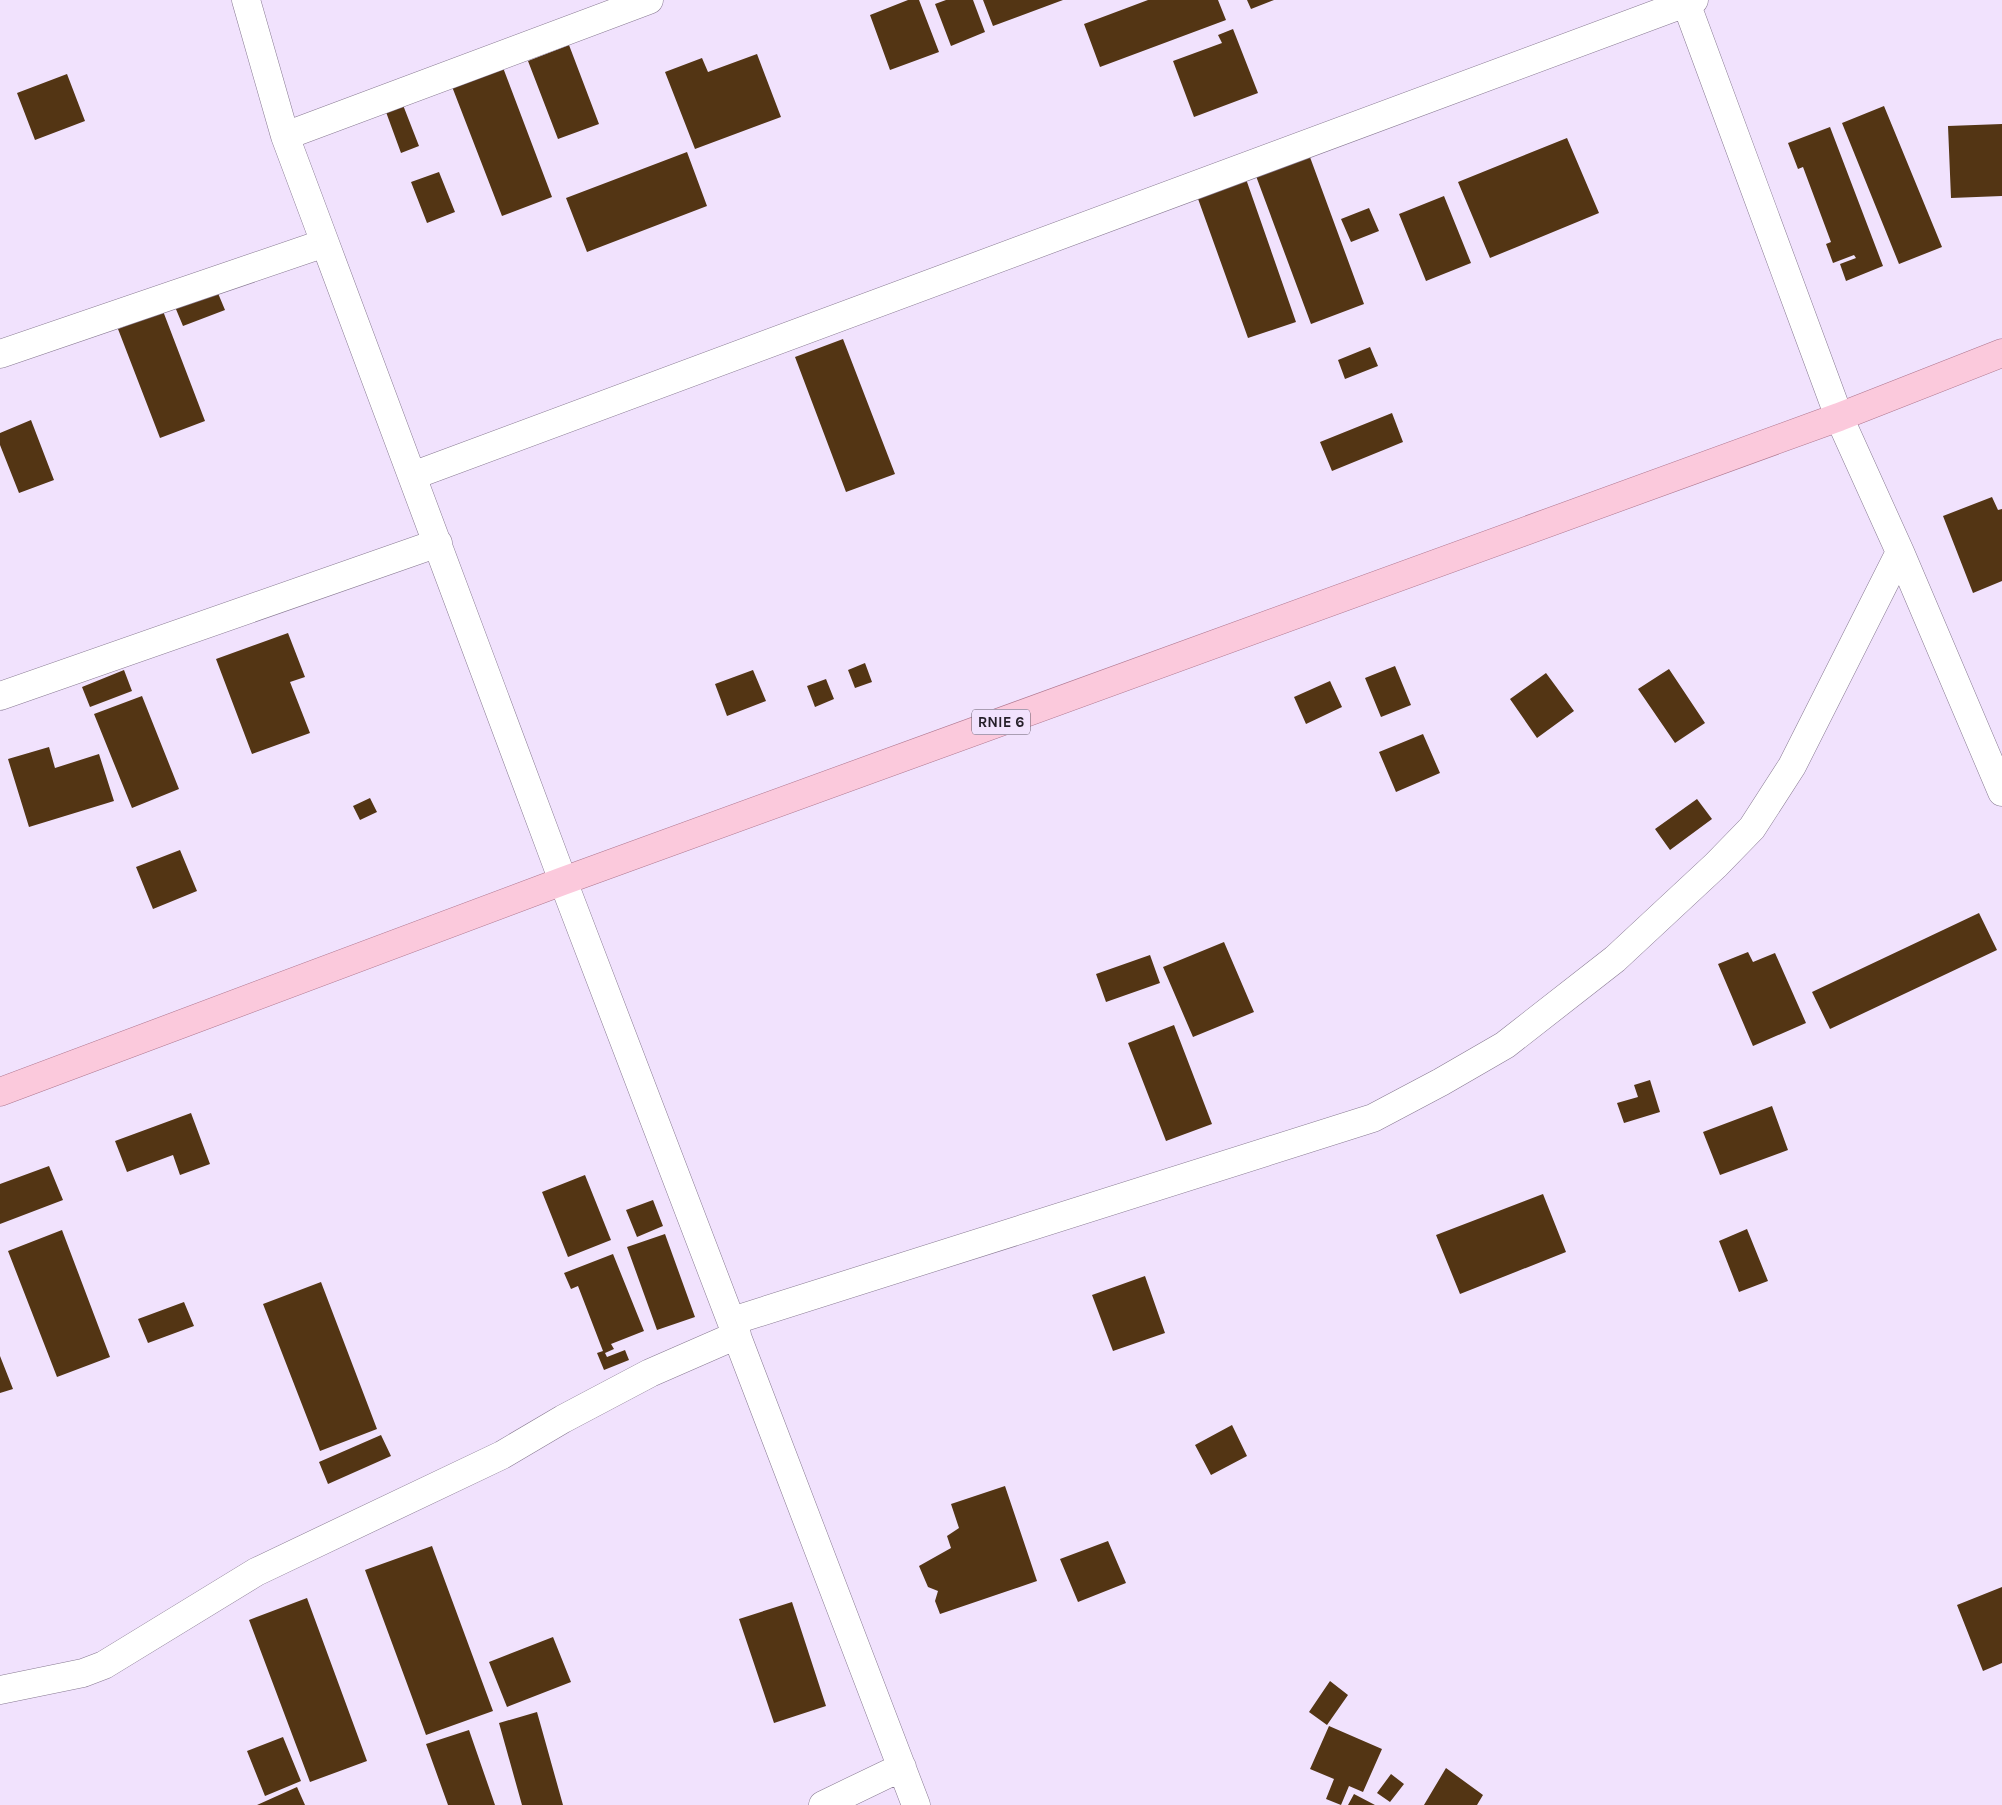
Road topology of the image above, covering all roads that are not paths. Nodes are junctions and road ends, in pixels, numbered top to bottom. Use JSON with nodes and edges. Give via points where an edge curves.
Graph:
{"nodes":[{"id":1,"x":246,"y":0,"type":"edge"},
{"id":2,"x":649,"y":0,"type":"edge"},
{"id":3,"x":1688,"y":1,"type":"edge"},
{"id":4,"x":285,"y":136,"type":"junction"},
{"id":5,"x":325,"y":243,"type":"junction"},
{"id":6,"x":2002,"y":353,"type":"edge"},
{"id":7,"x":0,"y":354,"type":"edge"},
{"id":8,"x":1839,"y":417,"type":"junction"},
{"id":9,"x":412,"y":476,"type":"junction"},
{"id":10,"x":438,"y":543,"type":"junction"},
{"id":11,"x":1900,"y":552,"type":"junction"},
{"id":12,"x":0,"y":696,"type":"edge"},
{"id":13,"x":2002,"y":792,"type":"edge"},
{"id":14,"x":564,"y":881,"type":"junction"},
{"id":15,"x":0,"y":1092,"type":"edge"},
{"id":16,"x":735,"y":1328,"type":"junction"},
{"id":17,"x":0,"y":1690,"type":"edge"},
{"id":18,"x":902,"y":1767,"type":"junction"},
{"id":19,"x":823,"y":1805,"type":"edge"},
{"id":20,"x":916,"y":1805,"type":"edge"}],
"edges":[{"from":1,"to":4,"type":"street"},
{"from":2,"to":4,"type":"street"},
{"from":3,"to":8,"type":"street"},
{"from":3,"to":9,"type":"street"},
{"from":4,"to":5,"type":"street"},
{"from":5,"to":7,"type":"street"},
{"from":5,"to":9,"type":"street"},
{"from":6,"to":8,"type":"main road","number":"RNIE 6"},
{"from":8,"to":11,"type":"street"},
{"from":8,"to":14,"type":"main road","number":"RNIE 6"},
{"from":9,"to":10,"type":"street"},
{"from":10,"to":12,"type":"street"},
{"from":10,"to":14,"type":"street"},
{"from":11,"to":13,"type":"street"},
{"from":11,"to":16,"type":"street","via":[[1792,766],[1752,828],[1615,959],[1505,1045],[1373,1118]]},
{"from":14,"to":15,"type":"main road","number":"RNIE 6"},
{"from":14,"to":16,"type":"street"},
{"from":16,"to":17,"type":"street","via":[[502,1455],[256,1572],[104,1664],[84,1673]]},
{"from":16,"to":18,"type":"street"},
{"from":18,"to":19,"type":"street"},
{"from":18,"to":20,"type":"street"}]}
